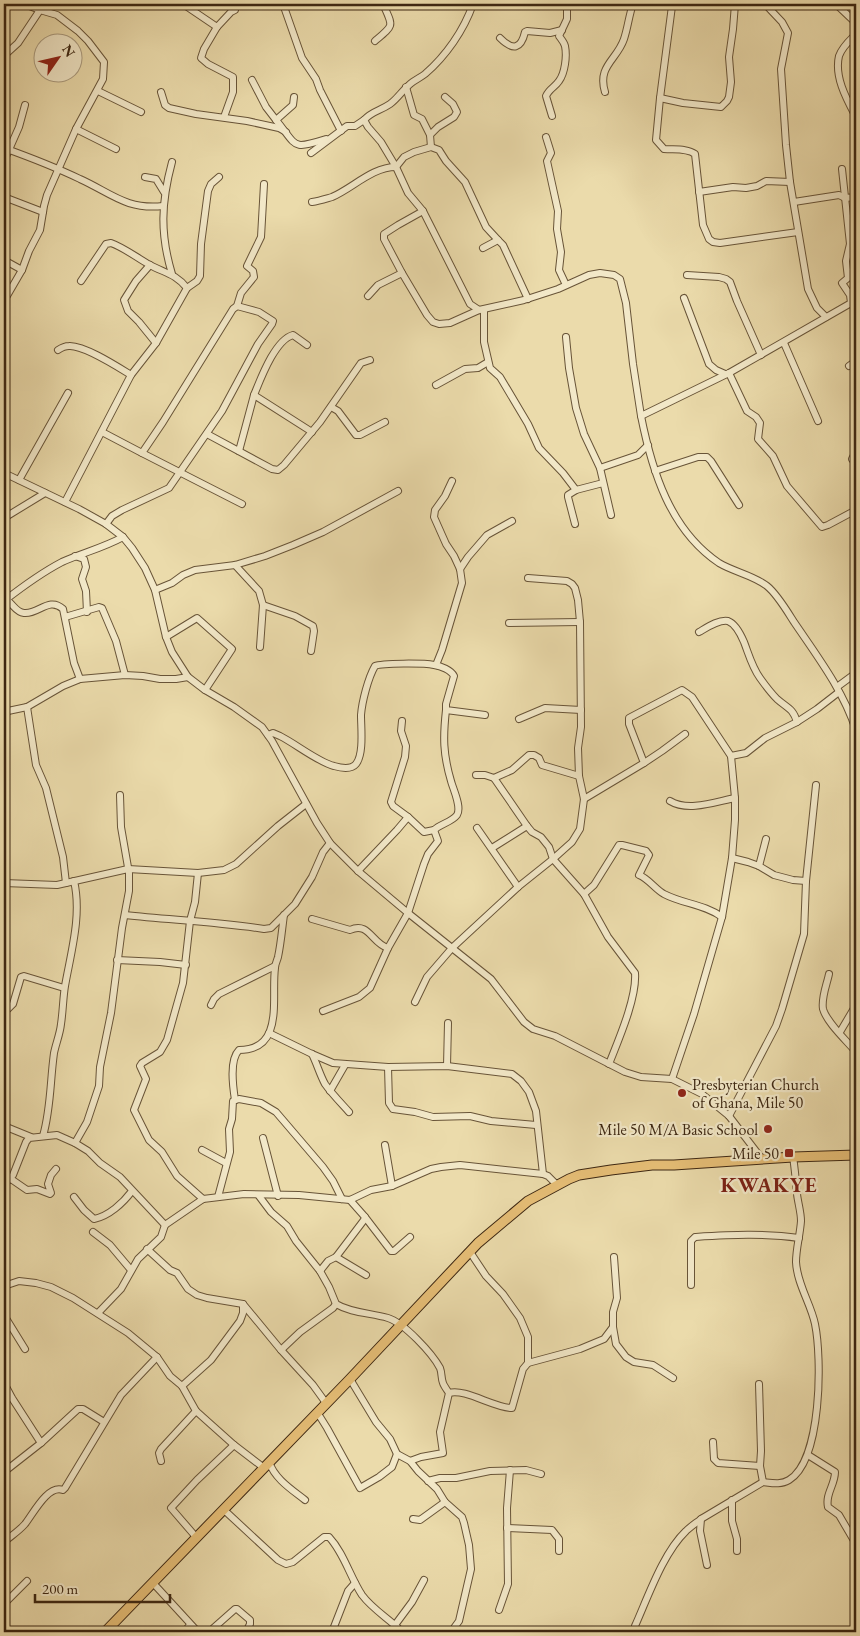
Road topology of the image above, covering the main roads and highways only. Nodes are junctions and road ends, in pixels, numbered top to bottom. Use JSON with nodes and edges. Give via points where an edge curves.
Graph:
{"nodes":[{"id":1,"x":856,"y":1155,"type":"edge"},
{"id":2,"x":105,"y":1632,"type":"edge"}],
"edges":[{"from":1,"to":2,"type":"highway","via":[[652,1165],[602,1171],[569,1179],[528,1201],[470,1252]]}]}
